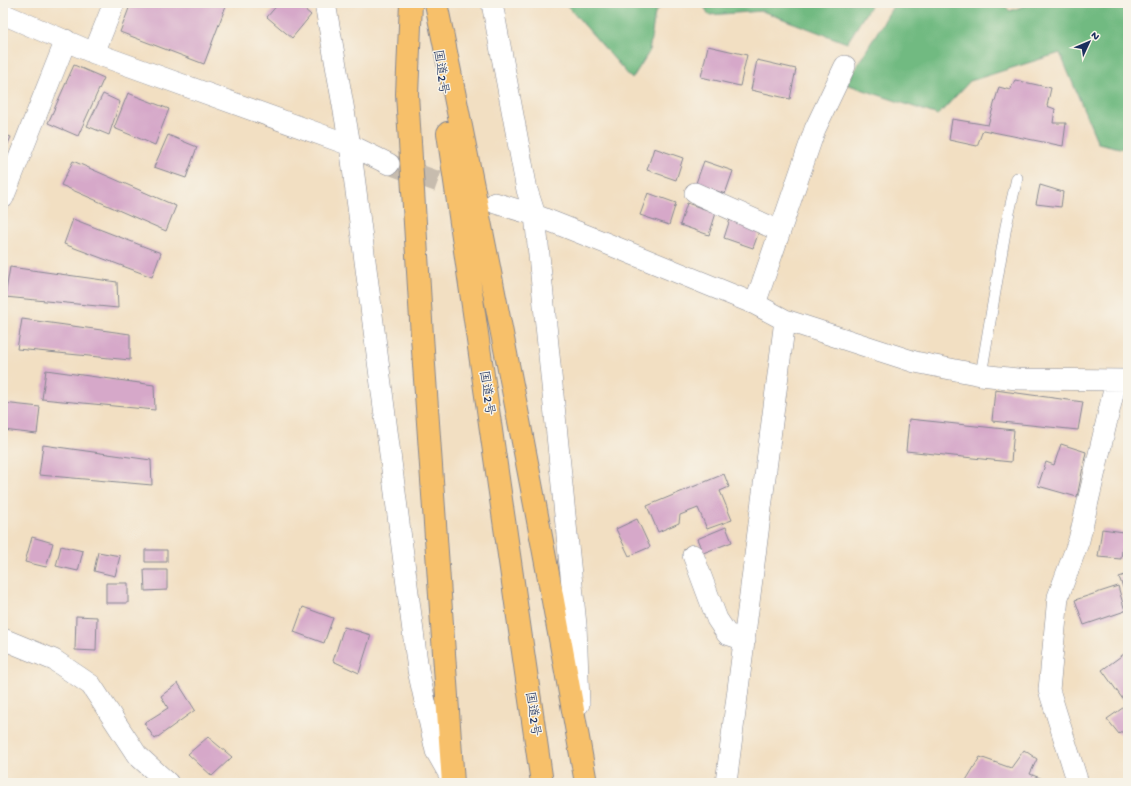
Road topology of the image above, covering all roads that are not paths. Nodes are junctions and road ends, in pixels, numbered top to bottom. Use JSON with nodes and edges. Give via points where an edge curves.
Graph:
{"nodes":[{"id":1,"x":114,"y":3,"type":"edge"},
{"id":2,"x":325,"y":3,"type":"edge"},
{"id":3,"x":411,"y":3,"type":"edge"},
{"id":4,"x":430,"y":3,"type":"edge"},
{"id":5,"x":436,"y":3,"type":"edge"},
{"id":6,"x":492,"y":3,"type":"edge"},
{"id":7,"x":3,"y":14,"type":"edge"},
{"id":8,"x":66,"y":40,"type":"junction"},
{"id":9,"x":94,"y":53,"type":"junction"},
{"id":10,"x":845,"y":66,"type":"dead end"},
{"id":11,"x":350,"y":145,"type":"junction"},
{"id":12,"x":390,"y":164,"type":"tunnel mouth"},
{"id":13,"x":1017,"y":178,"type":"dead end"},
{"id":14,"x":695,"y":193,"type":"dead end"},
{"id":15,"x":3,"y":198,"type":"edge"},
{"id":16,"x":495,"y":202,"type":"dead end"},
{"id":17,"x":534,"y":215,"type":"junction"},
{"id":18,"x":780,"y":231,"type":"junction"},
{"id":19,"x":755,"y":304,"type":"junction"},
{"id":20,"x":785,"y":320,"type":"junction"},
{"id":21,"x":981,"y":375,"type":"junction"},
{"id":22,"x":1122,"y":380,"type":"edge"},
{"id":23,"x":693,"y":555,"type":"dead end"},
{"id":24,"x":3,"y":639,"type":"edge"},
{"id":25,"x":745,"y":640,"type":"junction"},
{"id":26,"x":581,"y":753,"type":"junction"},
{"id":27,"x":453,"y":782,"type":"edge"},
{"id":28,"x":168,"y":783,"type":"edge"},
{"id":29,"x":542,"y":783,"type":"edge"},
{"id":30,"x":586,"y":783,"type":"edge"},
{"id":31,"x":726,"y":783,"type":"edge"},
{"id":32,"x":1078,"y":783,"type":"edge"}],
"edges":[{"from":1,"to":9,"type":"street"},
{"from":2,"to":11,"type":"street"},
{"from":3,"to":27,"type":"highway","via":[[408,102]]},
{"from":4,"to":29,"type":"highway","name":"国道2号"},
{"from":5,"to":26,"type":"highway","via":[[508,358]]},
{"from":6,"to":17,"type":"street","via":[[527,190]]},
{"from":7,"to":8,"type":"street"},
{"from":8,"to":9,"type":"street"},
{"from":8,"to":15,"type":"street"},
{"from":9,"to":11,"type":"street"},
{"from":10,"to":18,"type":"street","via":[[815,129]]},
{"from":11,"to":12,"type":"street"},
{"from":11,"to":27,"type":"street","via":[[418,670],[436,751]]},
{"from":13,"to":21,"type":"lane","via":[[1006,226]]},
{"from":14,"to":18,"type":"street"},
{"from":16,"to":17,"type":"street"},
{"from":17,"to":19,"type":"street"},
{"from":17,"to":26,"type":"street","via":[[576,625]]},
{"from":18,"to":19,"type":"street"},
{"from":19,"to":20,"type":"street"},
{"from":20,"to":21,"type":"street","via":[[915,362]]},
{"from":20,"to":25,"type":"street"},
{"from":21,"to":22,"type":"street","via":[[1017,379]]},
{"from":22,"to":32,"type":"street","via":[[1079,540],[1058,597],[1049,690]]},
{"from":23,"to":25,"type":"street","via":[[717,619],[727,634]]},
{"from":24,"to":28,"type":"street","via":[[54,660],[91,685],[137,755]]},
{"from":25,"to":31,"type":"street"},
{"from":26,"to":30,"type":"highway"}]}
